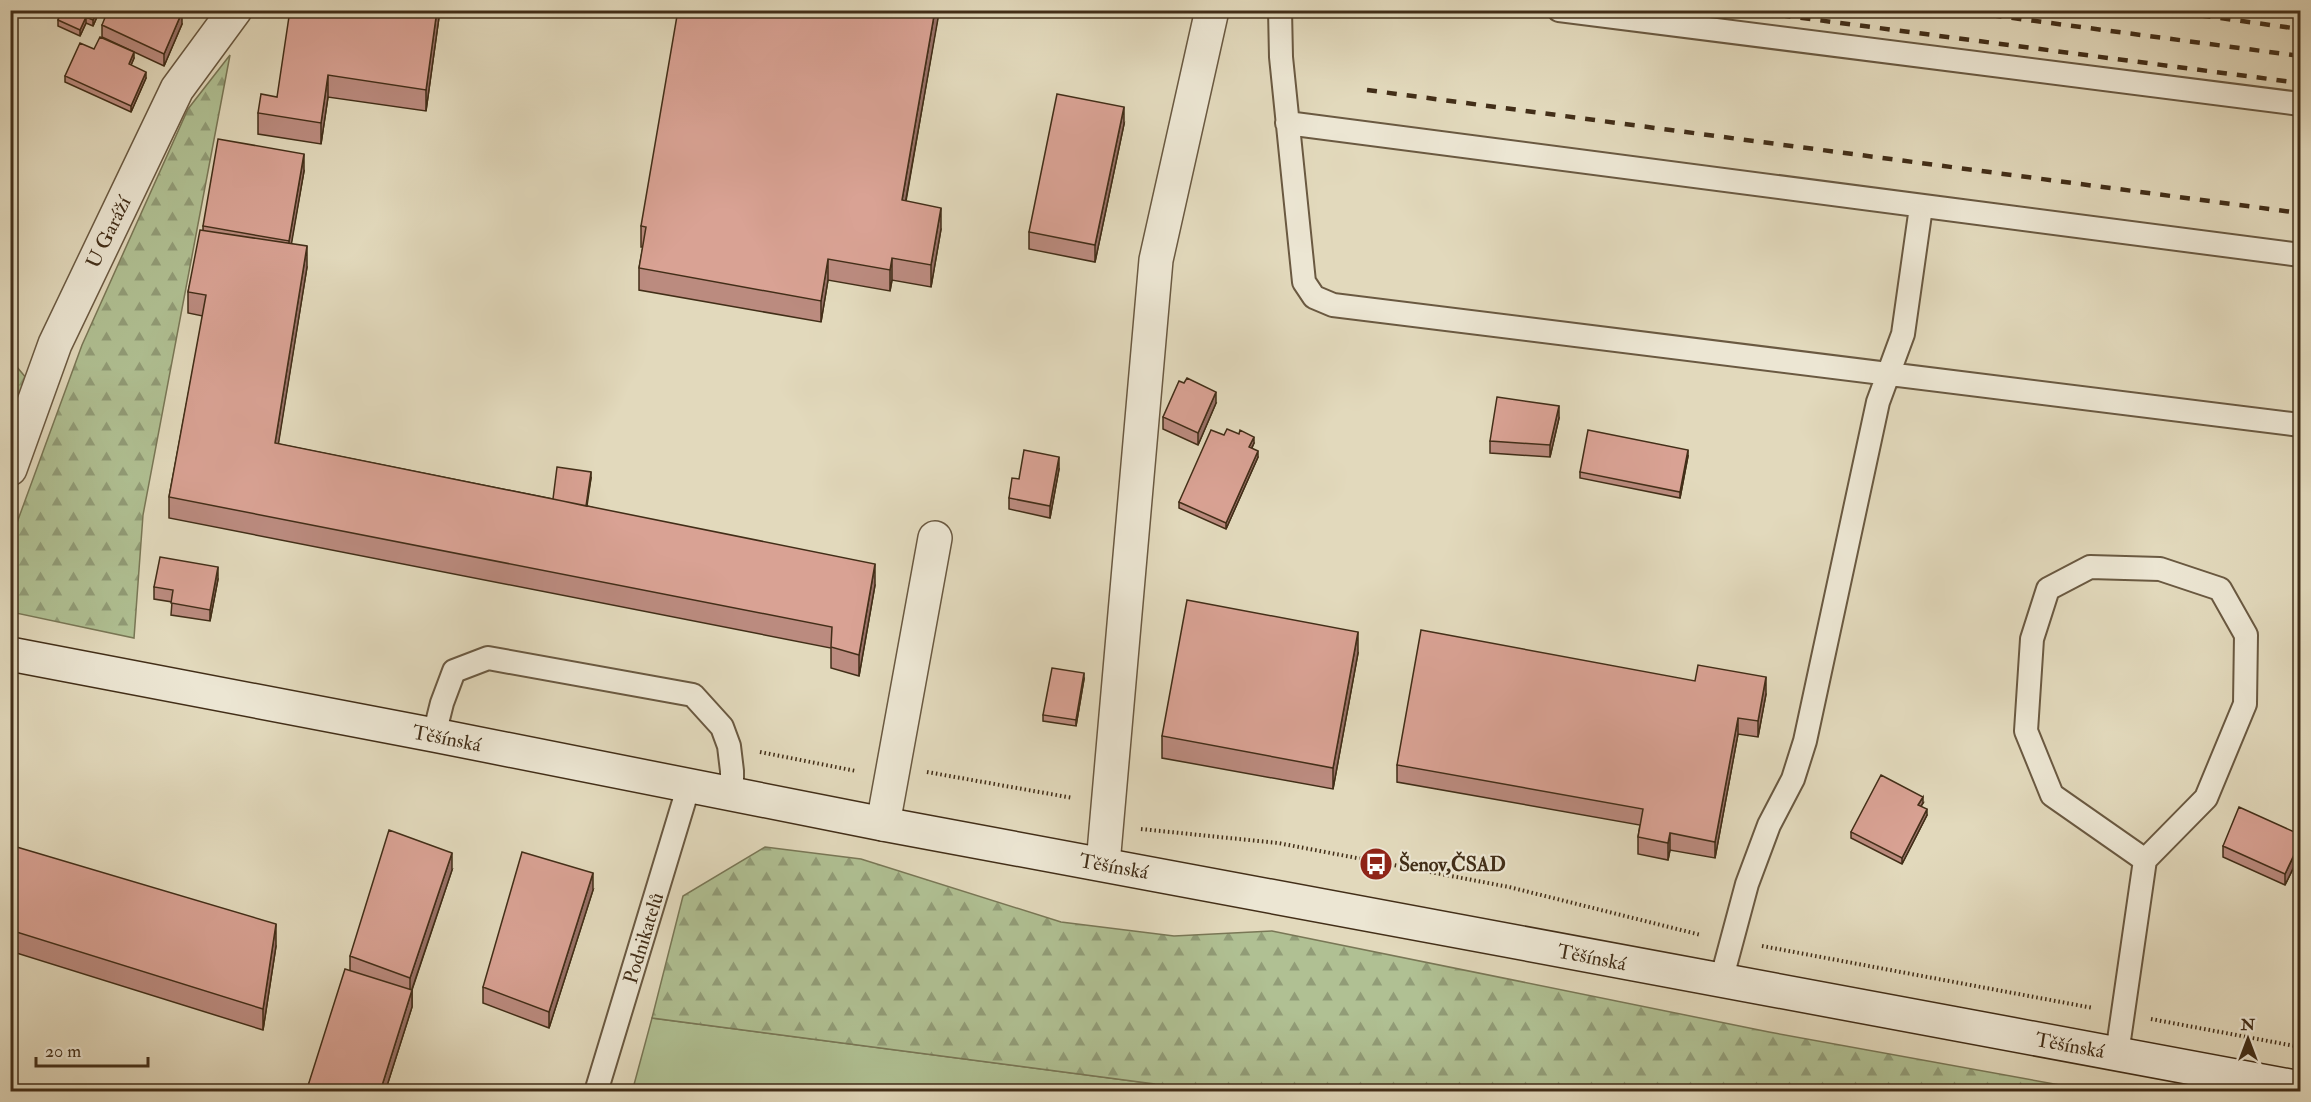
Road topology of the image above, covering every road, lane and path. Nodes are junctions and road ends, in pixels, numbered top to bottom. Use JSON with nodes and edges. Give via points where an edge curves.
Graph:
{"nodes":[{"id":1,"x":235,"y":10,"type":"edge"},
{"id":2,"x":1212,"y":10,"type":"edge"},
{"id":3,"x":1280,"y":10,"type":"edge"},
{"id":4,"x":1559,"y":10,"type":"edge"},
{"id":5,"x":2301,"y":104,"type":"edge"},
{"id":6,"x":1287,"y":123,"type":"junction"},
{"id":7,"x":1921,"y":207,"type":"junction"},
{"id":8,"x":2301,"y":255,"type":"edge"},
{"id":9,"x":1888,"y":374,"type":"junction"},
{"id":10,"x":2301,"y":425,"type":"edge"},
{"id":11,"x":10,"y":469,"type":"edge"},
{"id":12,"x":935,"y":538,"type":"dead end"},
{"id":13,"x":10,"y":654,"type":"edge"},
{"id":14,"x":434,"y":735,"type":"junction"},
{"id":15,"x":729,"y":746,"type":"junction"},
{"id":16,"x":893,"y":772,"type":"junction"},
{"id":17,"x":689,"y":785,"type":"junction"},
{"id":18,"x":732,"y":794,"type":"junction"},
{"id":19,"x":1108,"y":805,"type":"junction"},
{"id":20,"x":884,"y":824,"type":"junction"},
{"id":21,"x":2145,"y":860,"type":"junction"},
{"id":22,"x":1103,"y":864,"type":"junction"},
{"id":23,"x":1721,"y":981,"type":"junction"},
{"id":24,"x":2117,"y":1054,"type":"junction"},
{"id":25,"x":2301,"y":1088,"type":"edge"},
{"id":26,"x":596,"y":1092,"type":"edge"}],
"edges":[{"from":1,"to":11,"type":"main road","name":"U Garáží","via":[[177,89],[55,344]]},
{"from":2,"to":19,"type":"main road","via":[[1156,260]]},
{"from":3,"to":6,"type":"lane"},
{"from":4,"to":5,"type":"lane"},
{"from":6,"to":7,"type":"lane"},
{"from":6,"to":9,"type":"lane","via":[[1305,282],[1314,297],[1333,305]]},
{"from":7,"to":8,"type":"lane"},
{"from":7,"to":9,"type":"lane","via":[[1902,334]]},
{"from":9,"to":10,"type":"lane"},
{"from":9,"to":23,"type":"lane","via":[[1878,402],[1805,741],[1793,779],[1769,825],[1747,884]]},
{"from":12,"to":16,"type":"main road"},
{"from":13,"to":14,"type":"main road","name":"Těšínská"},
{"from":14,"to":15,"type":"lane","via":[[454,671],[488,658],[693,695],[722,727]]},
{"from":14,"to":17,"type":"main road","name":"Těšínská"},
{"from":15,"to":16,"type":"path"},
{"from":15,"to":18,"type":"lane"},
{"from":16,"to":19,"type":"path"},
{"from":16,"to":20,"type":"main road"},
{"from":17,"to":18,"type":"main road","name":"Těšínská"},
{"from":17,"to":26,"type":"lane","name":"Podnikatelů"},
{"from":18,"to":20,"type":"main road","name":"Těšínská"},
{"from":19,"to":22,"type":"main road"},
{"from":20,"to":22,"type":"main road","name":"Těšínská"},
{"from":21,"to":21,"type":"lane","via":[[2206,798],[2245,704],[2246,635],[2220,589],[2160,569],[2090,567],[2048,589],[2032,639],[2026,731],[2052,795]]},
{"from":21,"to":24,"type":"lane"},
{"from":22,"to":23,"type":"main road","name":"Těšínská"},
{"from":23,"to":24,"type":"main road","name":"Těšínská"},
{"from":24,"to":25,"type":"main road","name":"Těšínská"}]}
